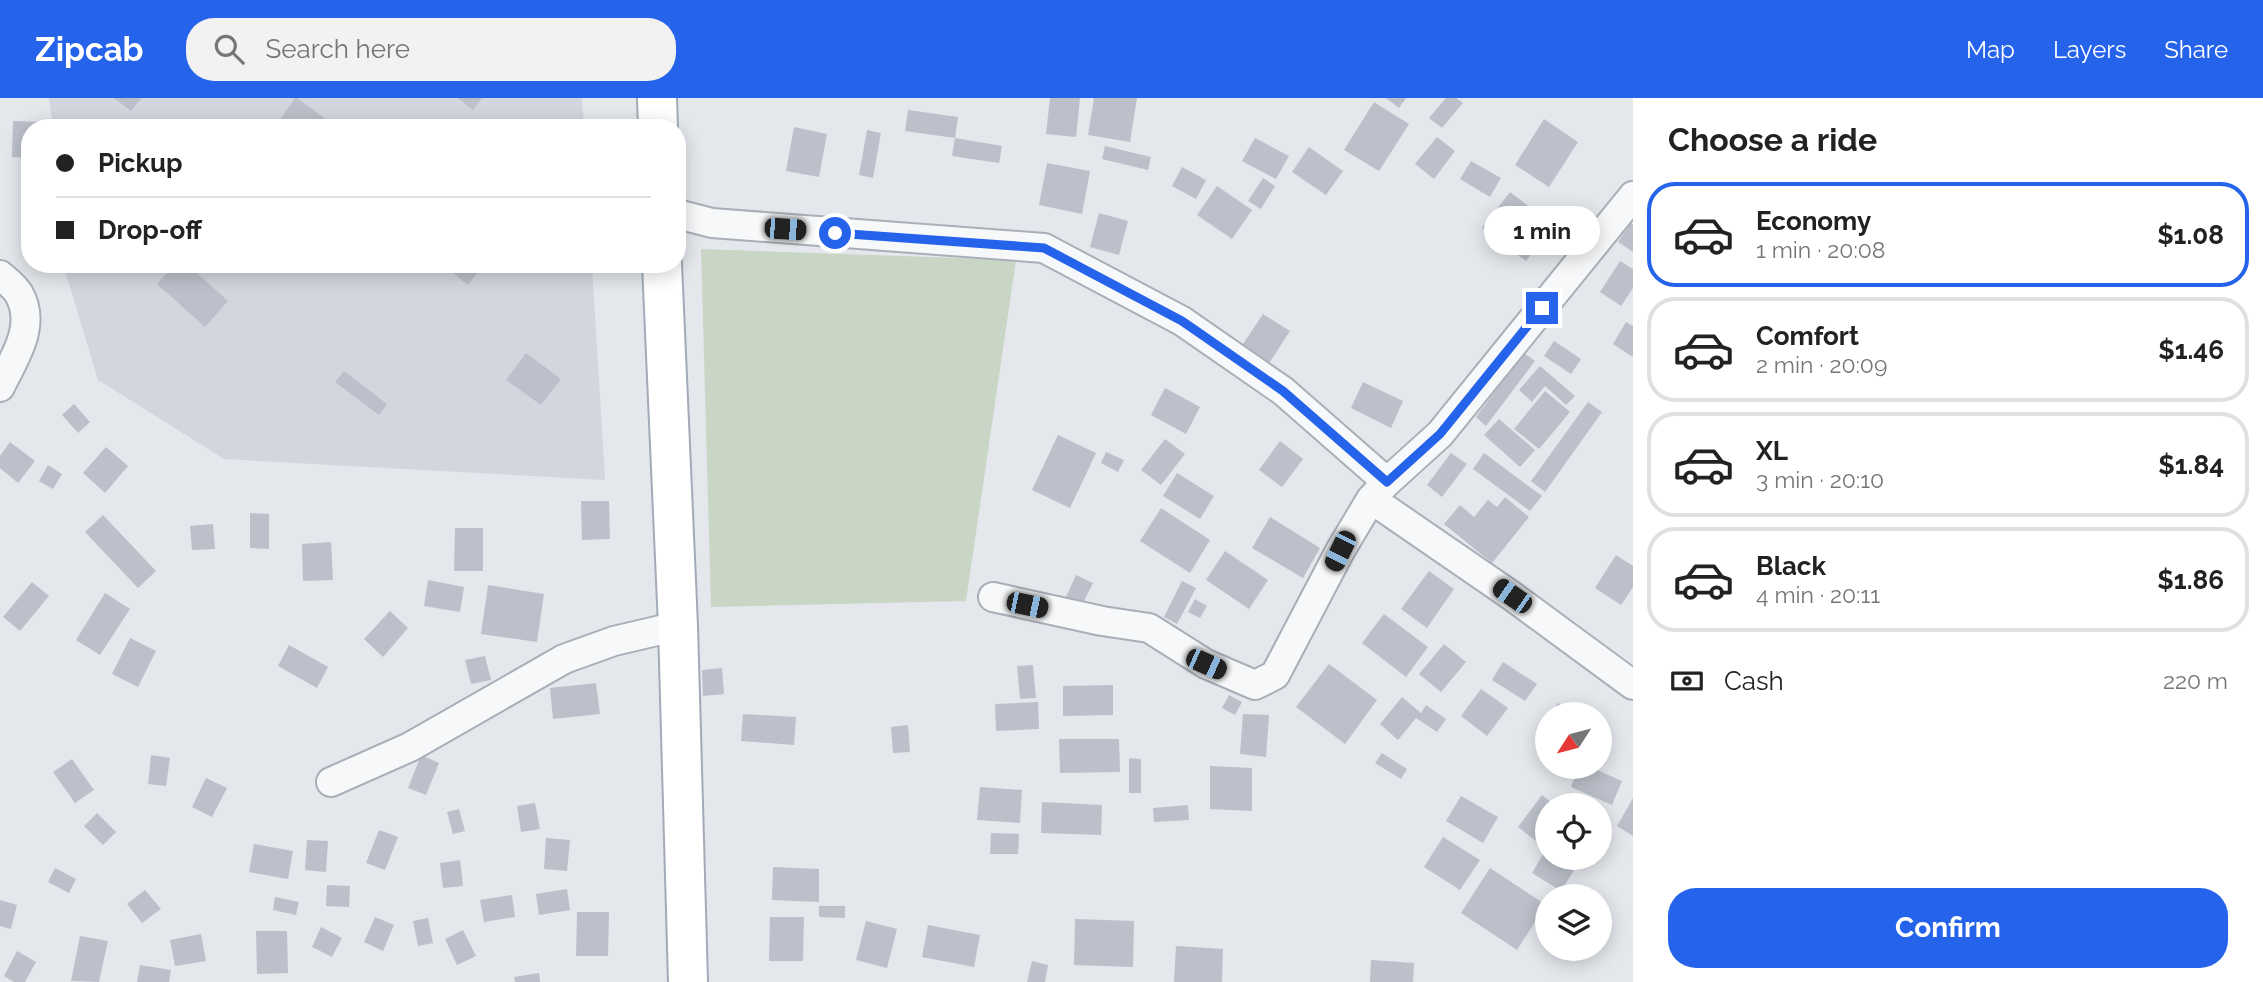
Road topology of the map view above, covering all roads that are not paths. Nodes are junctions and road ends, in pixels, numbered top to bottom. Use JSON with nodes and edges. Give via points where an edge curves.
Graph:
{"nodes":[{"id":1,"x":657,"y":98,"type":"edge"},
{"id":2,"x":657,"y":119,"type":"edge"},
{"id":3,"x":1633,"y":196,"type":"edge"},
{"id":4,"x":686,"y":216,"type":"edge"},
{"id":5,"x":662,"y":273,"type":"edge"},
{"id":6,"x":0,"y":275,"type":"edge"},
{"id":7,"x":0,"y":387,"type":"edge"},
{"id":8,"x":1379,"y":490,"type":"junction"},
{"id":9,"x":993,"y":597,"type":"dead end"},
{"id":10,"x":678,"y":626,"type":"junction"},
{"id":11,"x":1633,"y":685,"type":"edge"},
{"id":12,"x":331,"y":782,"type":"dead end"},
{"id":13,"x":688,"y":982,"type":"edge"}],
"edges":[{"from":1,"to":2,"type":"main road"},
{"from":3,"to":8,"type":"street","via":[[1440,434]]},
{"from":4,"to":8,"type":"street","via":[[712,223],[1044,248],[1182,321],[1283,391]]},
{"from":5,"to":10,"type":"main road"},
{"from":6,"to":7,"type":"street","via":[[19,293],[27,319],[24,337]]},
{"from":8,"to":9,"type":"street","via":[[1340,551],[1276,675],[1255,685],[1206,664],[1149,628]]},
{"from":8,"to":11,"type":"street"},
{"from":10,"to":12,"type":"street","via":[[564,659],[410,747]]},
{"from":10,"to":13,"type":"main road"}]}
